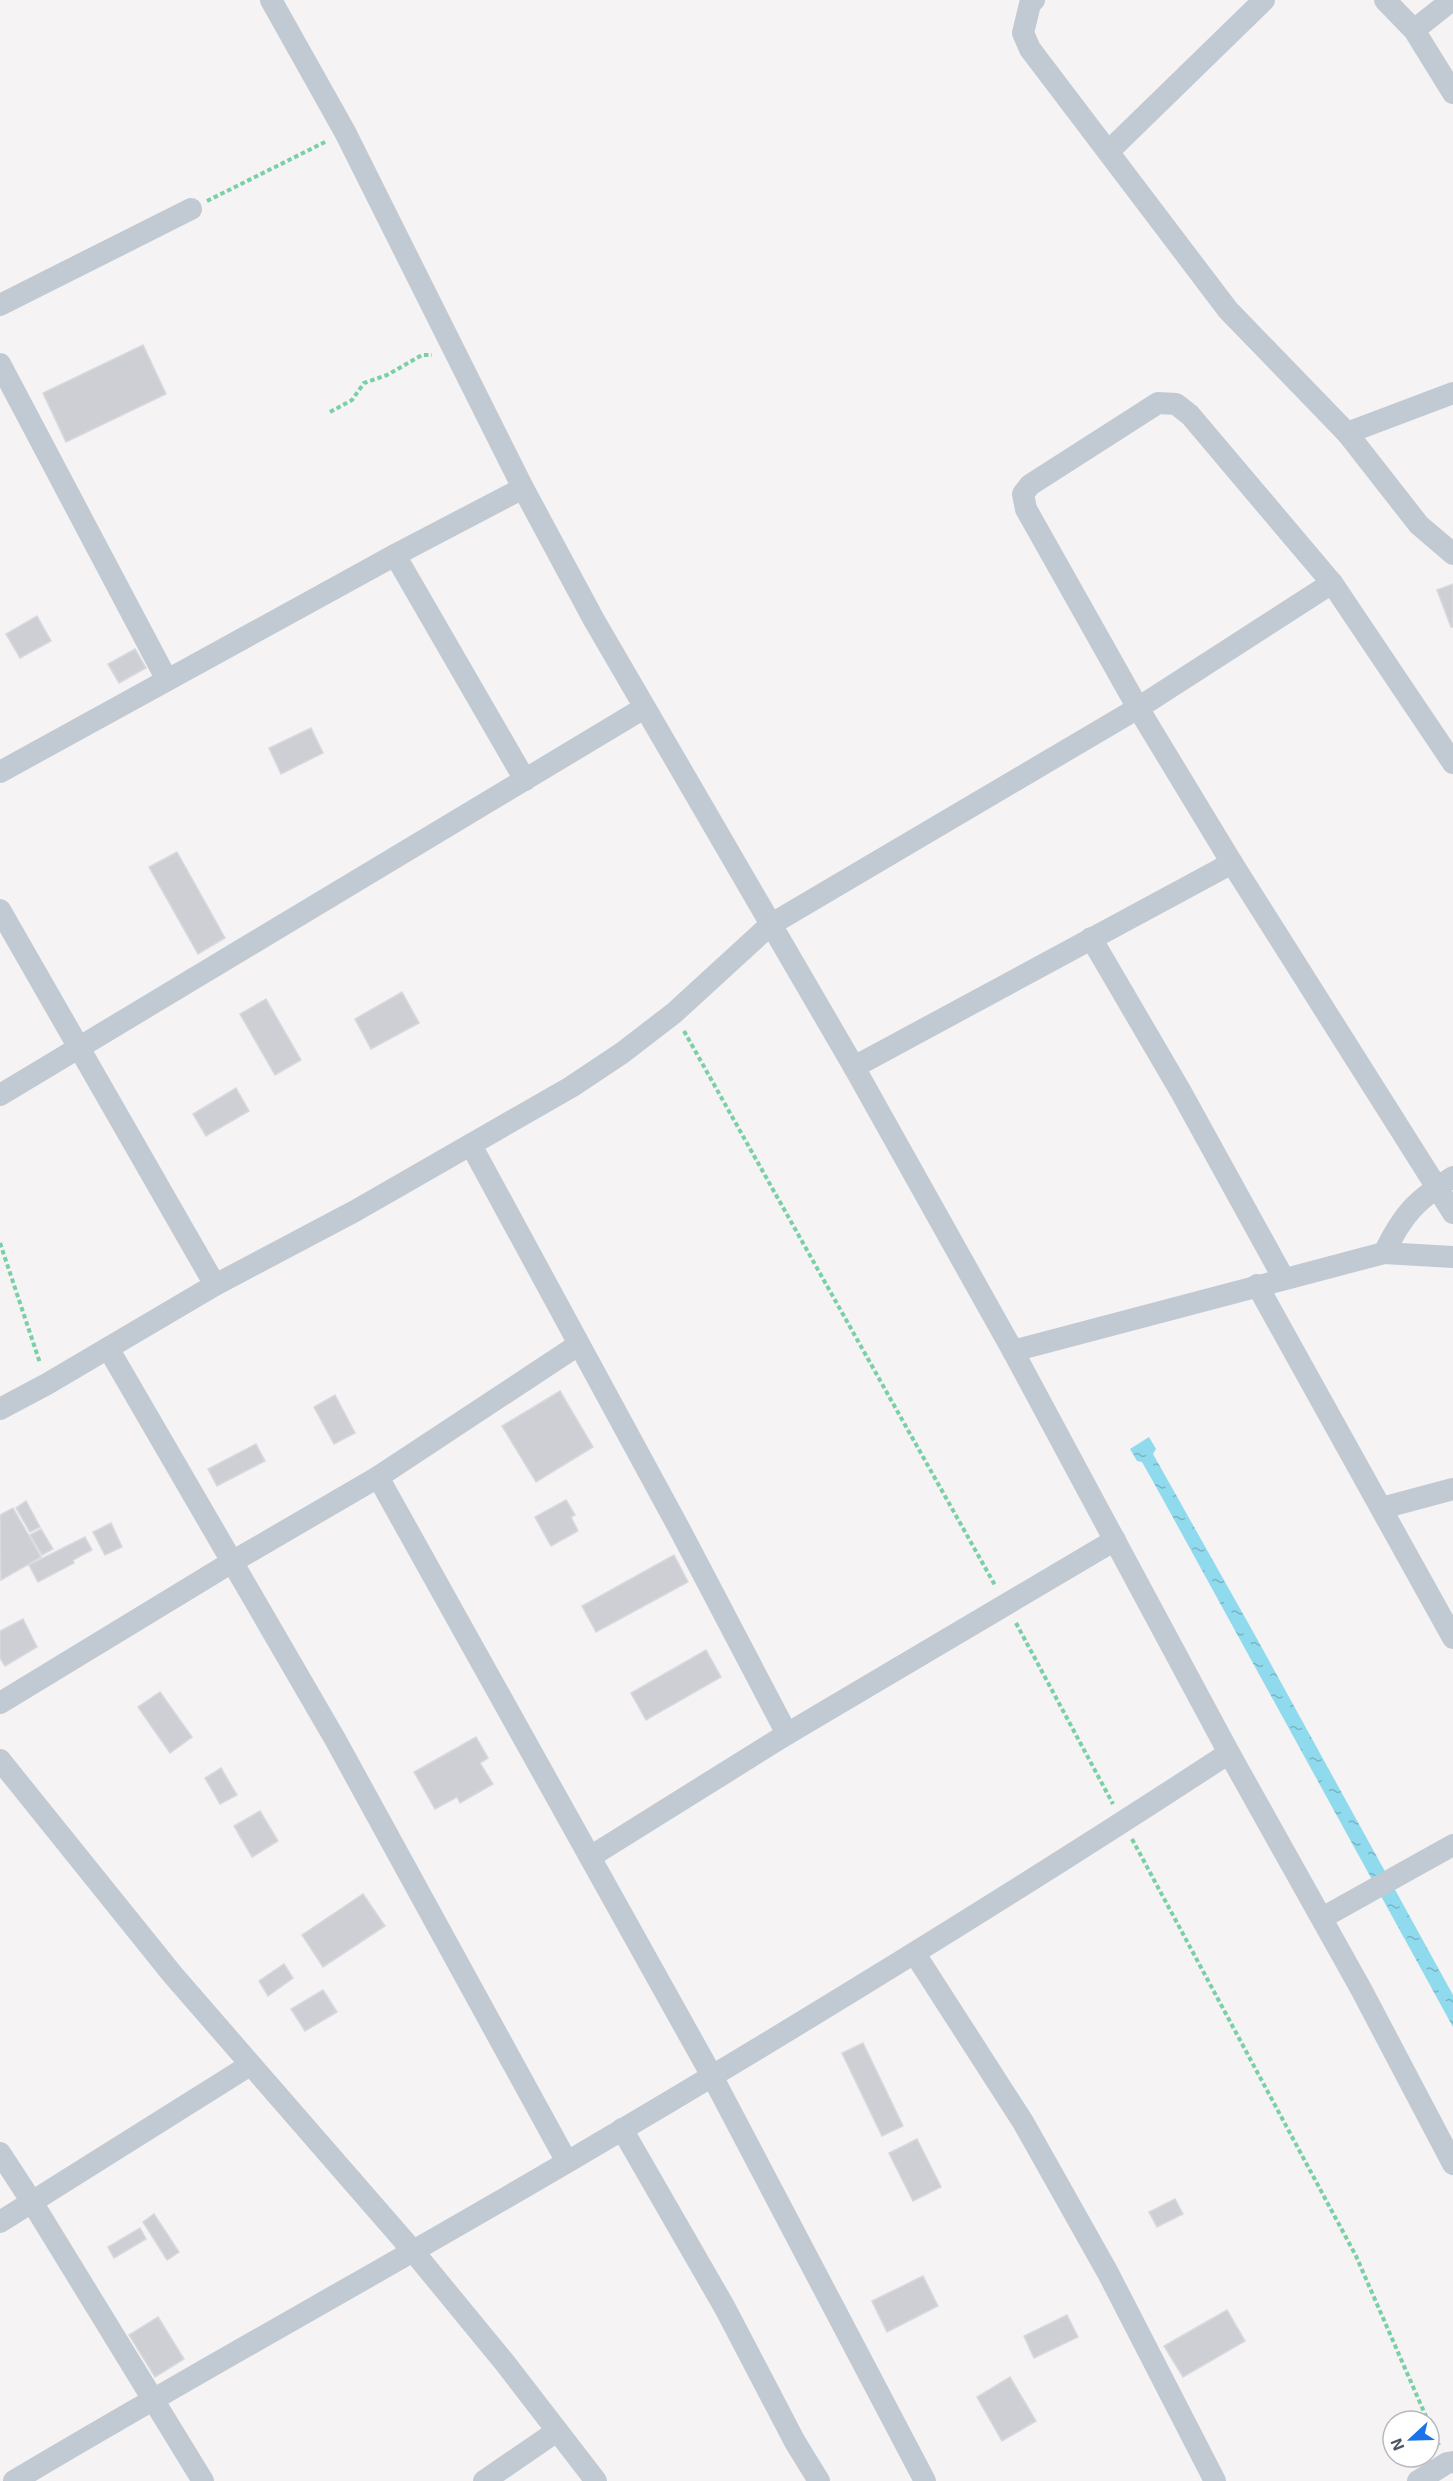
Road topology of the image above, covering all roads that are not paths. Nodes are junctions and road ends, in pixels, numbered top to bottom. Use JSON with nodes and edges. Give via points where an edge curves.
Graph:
{"nodes":[{"id":1,"x":271,"y":0,"type":"edge"},
{"id":2,"x":1034,"y":0,"type":"edge"},
{"id":3,"x":1264,"y":0,"type":"edge"},
{"id":4,"x":1385,"y":0,"type":"edge"},
{"id":5,"x":1452,"y":0,"type":"edge"},
{"id":6,"x":1414,"y":30,"type":"junction"},
{"id":7,"x":1453,"y":93,"type":"edge"},
{"id":8,"x":1109,"y":152,"type":"junction"},
{"id":9,"x":190,"y":209,"type":"road end"},
{"id":10,"x":0,"y":305,"type":"edge"},
{"id":11,"x":0,"y":364,"type":"edge"},
{"id":12,"x":1453,"y":393,"type":"edge"},
{"id":13,"x":1347,"y":433,"type":"junction"},
{"id":14,"x":524,"y":488,"type":"junction"},
{"id":15,"x":1453,"y":554,"type":"edge"},
{"id":16,"x":395,"y":555,"type":"junction"},
{"id":17,"x":1332,"y":583,"type":"junction"},
{"id":18,"x":167,"y":680,"type":"junction"},
{"id":19,"x":644,"y":708,"type":"junction"},
{"id":20,"x":1138,"y":708,"type":"junction"},
{"id":21,"x":1453,"y":763,"type":"edge"},
{"id":22,"x":0,"y":772,"type":"edge"},
{"id":23,"x":525,"y":780,"type":"junction"},
{"id":24,"x":1232,"y":863,"type":"junction"},
{"id":25,"x":0,"y":910,"type":"edge"},
{"id":26,"x":770,"y":925,"type":"junction"},
{"id":27,"x":1091,"y":938,"type":"junction"},
{"id":28,"x":80,"y":1047,"type":"junction"},
{"id":29,"x":854,"y":1067,"type":"junction"},
{"id":30,"x":0,"y":1095,"type":"edge"},
{"id":31,"x":471,"y":1145,"type":"junction"},
{"id":32,"x":1445,"y":1182,"type":"edge"},
{"id":33,"x":1453,"y":1214,"type":"edge"},
{"id":34,"x":1384,"y":1253,"type":"junction"},
{"id":35,"x":1453,"y":1257,"type":"edge"},
{"id":36,"x":1284,"y":1279,"type":"junction"},
{"id":37,"x":215,"y":1285,"type":"junction"},
{"id":38,"x":1257,"y":1285,"type":"junction"},
{"id":39,"x":578,"y":1345,"type":"junction"},
{"id":40,"x":108,"y":1348,"type":"junction"},
{"id":41,"x":1013,"y":1351,"type":"junction"},
{"id":42,"x":0,"y":1409,"type":"edge"},
{"id":43,"x":378,"y":1476,"type":"junction"},
{"id":44,"x":1453,"y":1489,"type":"edge"},
{"id":45,"x":1382,"y":1508,"type":"junction"},
{"id":46,"x":1115,"y":1540,"type":"junction"},
{"id":47,"x":232,"y":1562,"type":"junction"},
{"id":48,"x":1453,"y":1638,"type":"edge"},
{"id":49,"x":0,"y":1704,"type":"edge"},
{"id":50,"x":787,"y":1734,"type":"junction"},
{"id":51,"x":1229,"y":1753,"type":"junction"},
{"id":52,"x":0,"y":1760,"type":"edge"},
{"id":53,"x":1453,"y":1845,"type":"edge"},
{"id":54,"x":590,"y":1857,"type":"junction"},
{"id":55,"x":1322,"y":1918,"type":"junction"},
{"id":56,"x":915,"y":1954,"type":"junction"},
{"id":57,"x":250,"y":2065,"type":"junction"},
{"id":58,"x":712,"y":2076,"type":"junction"},
{"id":59,"x":622,"y":2129,"type":"junction"},
{"id":60,"x":0,"y":2153,"type":"edge"},
{"id":61,"x":567,"y":2162,"type":"junction"},
{"id":62,"x":1453,"y":2164,"type":"edge"},
{"id":63,"x":32,"y":2202,"type":"junction"},
{"id":64,"x":0,"y":2222,"type":"edge"},
{"id":65,"x":413,"y":2251,"type":"junction"},
{"id":66,"x":152,"y":2398,"type":"junction"},
{"id":67,"x":557,"y":2431,"type":"junction"},
{"id":68,"x":1451,"y":2466,"type":"edge"},
{"id":69,"x":14,"y":2481,"type":"edge"},
{"id":70,"x":203,"y":2481,"type":"edge"},
{"id":71,"x":484,"y":2481,"type":"edge"},
{"id":72,"x":596,"y":2481,"type":"edge"},
{"id":73,"x":819,"y":2481,"type":"edge"},
{"id":74,"x":925,"y":2481,"type":"edge"},
{"id":75,"x":1215,"y":2481,"type":"edge"},
{"id":76,"x":1418,"y":2481,"type":"edge"}],
"edges":[{"from":1,"to":14,"type":"street","via":[[345,132]]},
{"from":2,"to":8,"type":"street","via":[[1023,33],[1029,49]]},
{"from":3,"to":8,"type":"street"},
{"from":4,"to":6,"type":"street"},
{"from":5,"to":6,"type":"street"},
{"from":6,"to":7,"type":"street"},
{"from":8,"to":13,"type":"street","via":[[1228,310]]},
{"from":9,"to":10,"type":"street"},
{"from":11,"to":18,"type":"street"},
{"from":12,"to":13,"type":"street"},
{"from":13,"to":15,"type":"street","via":[[1419,525]]},
{"from":14,"to":16,"type":"street"},
{"from":14,"to":19,"type":"street"},
{"from":16,"to":18,"type":"street"},
{"from":16,"to":23,"type":"street"},
{"from":17,"to":20,"type":"street"},
{"from":17,"to":20,"type":"street","via":[[1190,415],[1176,404],[1158,403],[1030,485],[1023,494],[1026,509]]},
{"from":17,"to":21,"type":"street"},
{"from":18,"to":22,"type":"street"},
{"from":19,"to":23,"type":"street"},
{"from":19,"to":26,"type":"street"},
{"from":20,"to":24,"type":"street"},
{"from":20,"to":26,"type":"street"},
{"from":23,"to":28,"type":"street"},
{"from":24,"to":27,"type":"street"},
{"from":24,"to":32,"type":"street"},
{"from":25,"to":28,"type":"street"},
{"from":26,"to":29,"type":"street"},
{"from":26,"to":31,"type":"street","via":[[674,1013],[622,1053]]},
{"from":27,"to":29,"type":"street"},
{"from":27,"to":36,"type":"street"},
{"from":28,"to":30,"type":"street"},
{"from":28,"to":37,"type":"street"},
{"from":29,"to":41,"type":"street"},
{"from":31,"to":37,"type":"street"},
{"from":31,"to":39,"type":"street"},
{"from":32,"to":33,"type":"street"},
{"from":32,"to":34,"type":"street","via":[[1399,1222]]},
{"from":34,"to":35,"type":"street"},
{"from":34,"to":36,"type":"street"},
{"from":36,"to":38,"type":"street"},
{"from":37,"to":40,"type":"street"},
{"from":38,"to":41,"type":"street"},
{"from":38,"to":45,"type":"street"},
{"from":39,"to":43,"type":"street"},
{"from":39,"to":50,"type":"street"},
{"from":40,"to":42,"type":"street"},
{"from":40,"to":47,"type":"street"},
{"from":41,"to":46,"type":"street"},
{"from":43,"to":47,"type":"street"},
{"from":43,"to":54,"type":"street"},
{"from":44,"to":45,"type":"street"},
{"from":45,"to":48,"type":"street"},
{"from":46,"to":50,"type":"street"},
{"from":46,"to":51,"type":"street"},
{"from":47,"to":49,"type":"street"},
{"from":47,"to":61,"type":"street","via":[[335,1739]]},
{"from":50,"to":54,"type":"street"},
{"from":51,"to":55,"type":"street"},
{"from":51,"to":56,"type":"street"},
{"from":52,"to":57,"type":"street"},
{"from":53,"to":55,"type":"street"},
{"from":54,"to":58,"type":"street"},
{"from":55,"to":62,"type":"street"},
{"from":56,"to":58,"type":"street"},
{"from":56,"to":75,"type":"street","via":[[1023,2122],[1108,2273]]},
{"from":57,"to":63,"type":"street"},
{"from":57,"to":65,"type":"street"},
{"from":58,"to":59,"type":"street"},
{"from":58,"to":74,"type":"street"},
{"from":59,"to":61,"type":"street"},
{"from":59,"to":73,"type":"street"},
{"from":60,"to":63,"type":"street"},
{"from":61,"to":65,"type":"street"},
{"from":63,"to":64,"type":"street"},
{"from":63,"to":66,"type":"street"},
{"from":65,"to":66,"type":"street"},
{"from":65,"to":67,"type":"street"},
{"from":66,"to":69,"type":"street"},
{"from":66,"to":70,"type":"street"},
{"from":67,"to":71,"type":"street"},
{"from":67,"to":72,"type":"street"},
{"from":68,"to":76,"type":"street"}]}
